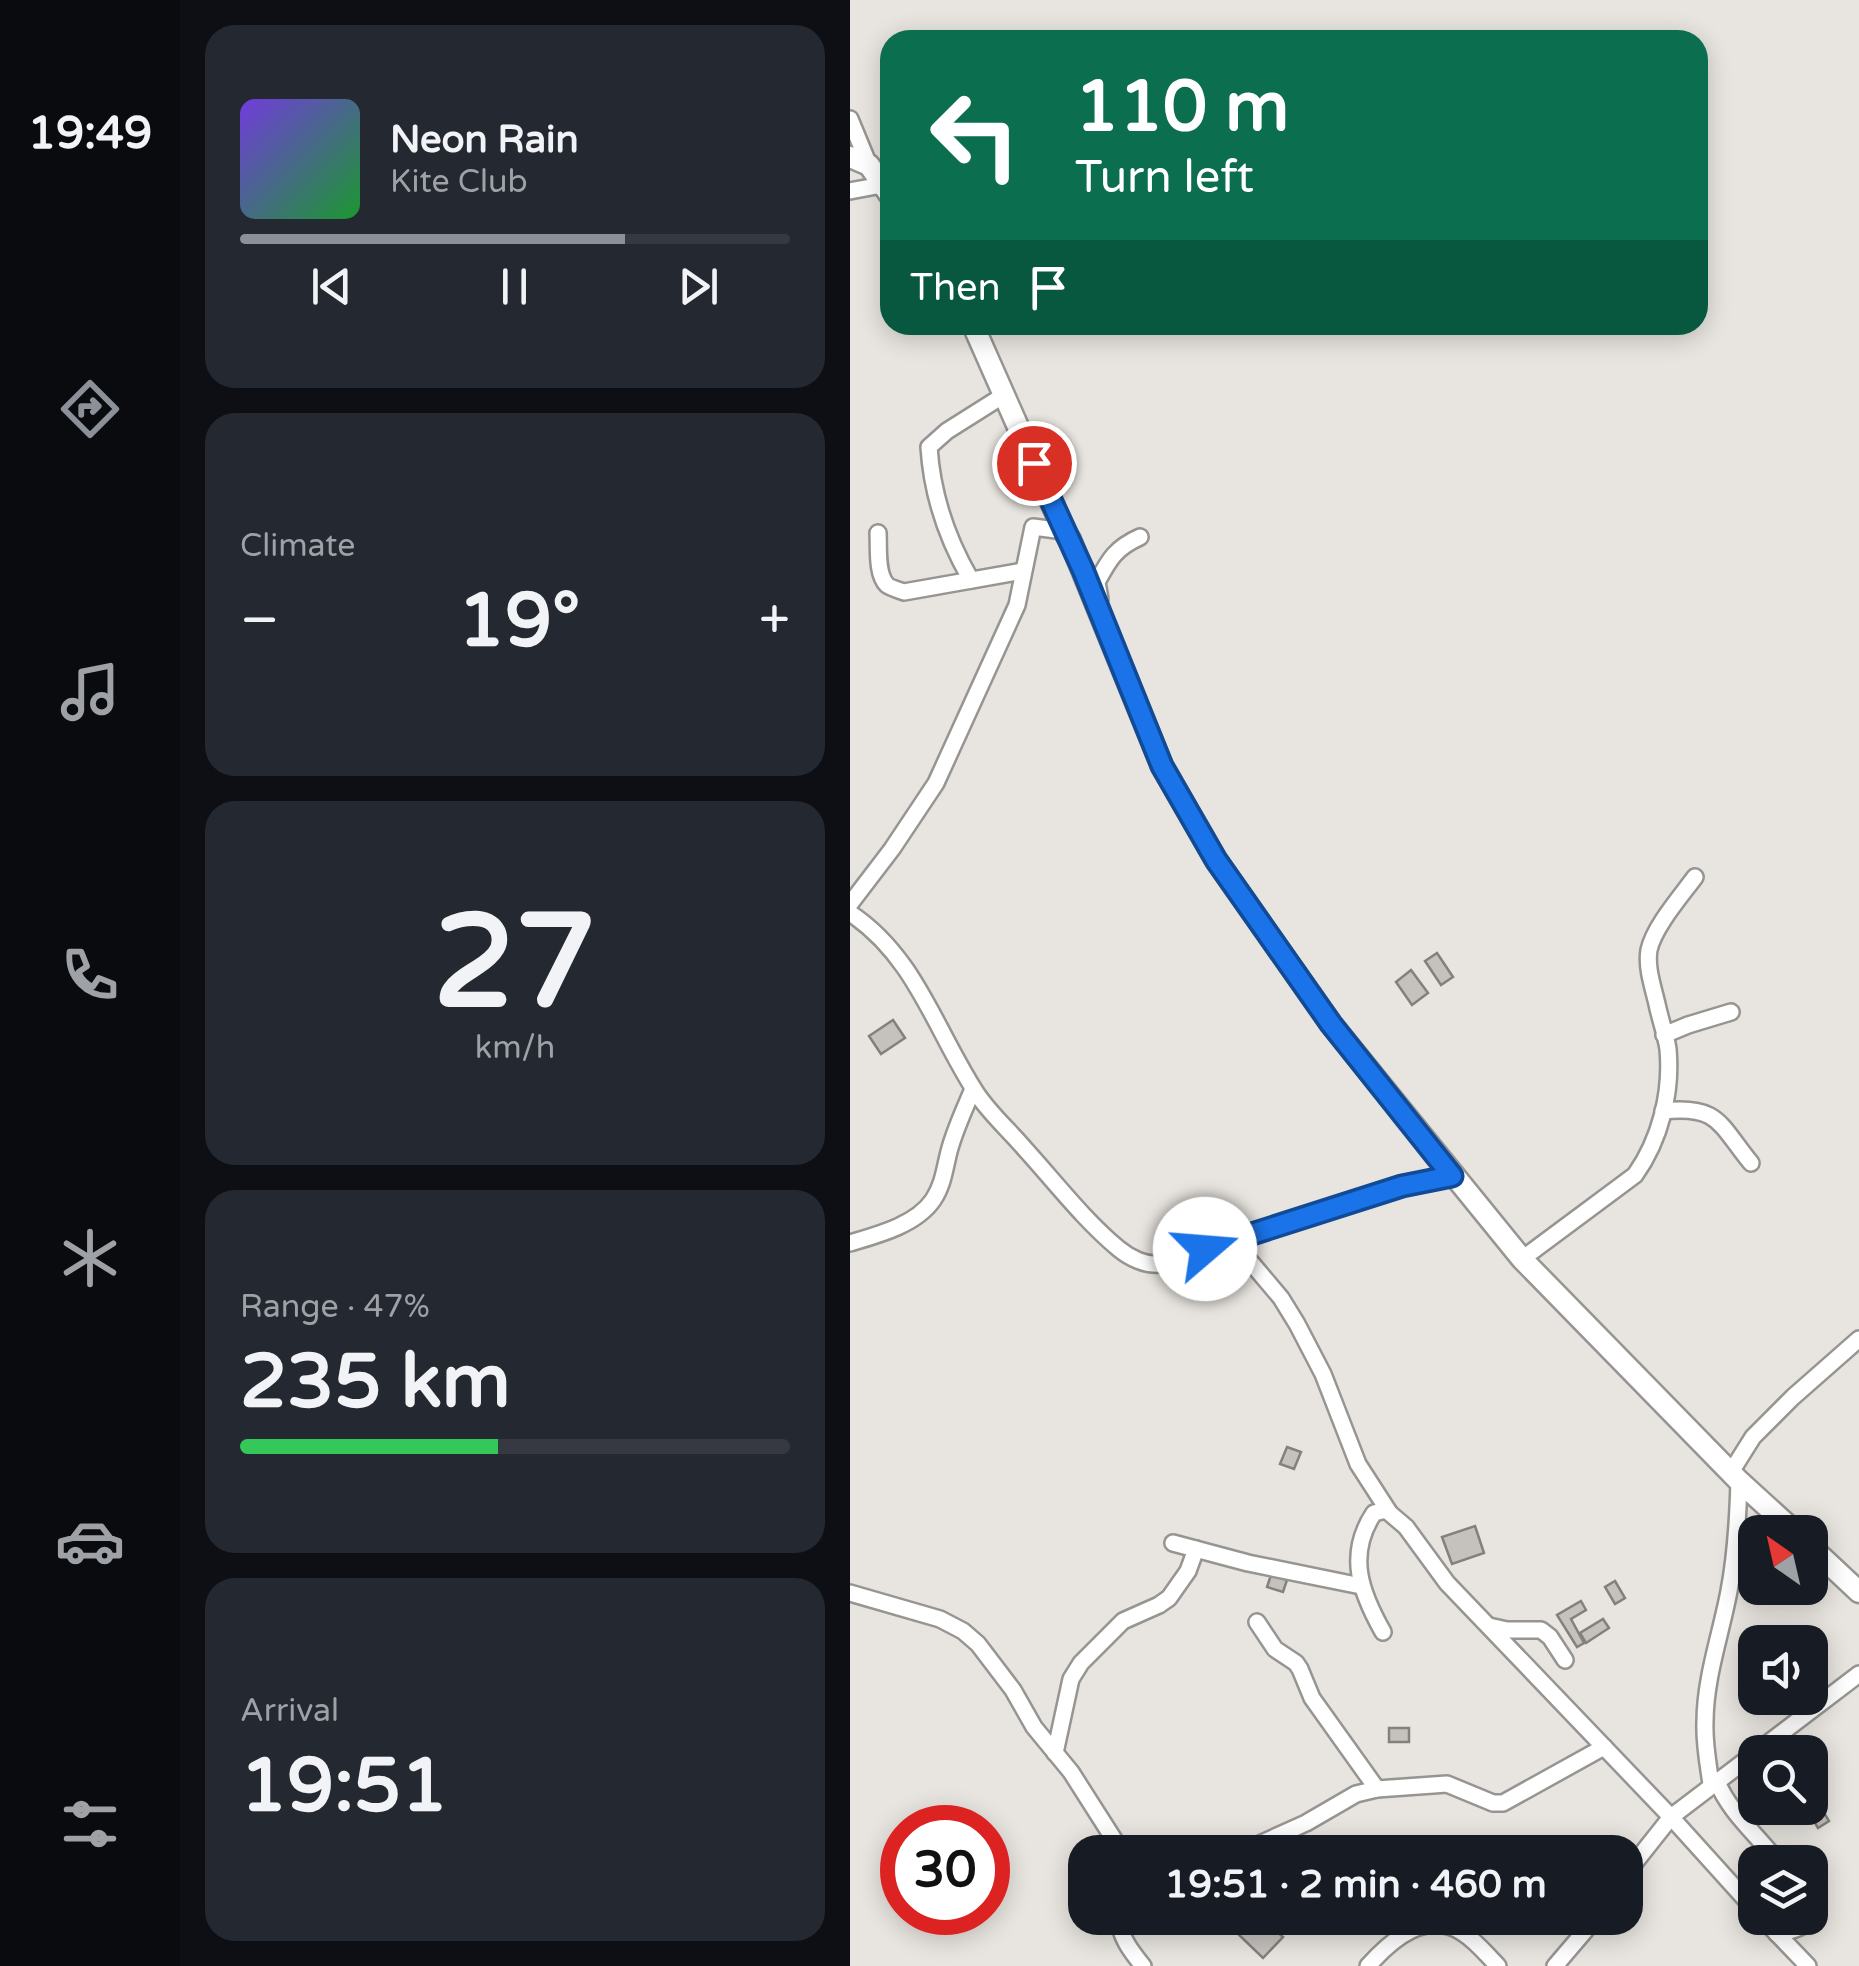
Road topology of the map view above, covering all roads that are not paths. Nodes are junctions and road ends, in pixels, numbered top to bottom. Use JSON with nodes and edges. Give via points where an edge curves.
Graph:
{"nodes":[{"id":1,"x":850,"y":119,"type":"edge"},
{"id":2,"x":860,"y":161,"type":"edge"},
{"id":3,"x":880,"y":183,"type":"edge"},
{"id":4,"x":850,"y":190,"type":"edge"},
{"id":5,"x":880,"y":190,"type":"edge"},
{"id":6,"x":977,"y":335,"type":"edge"},
{"id":7,"x":1004,"y":395,"type":"junction"},
{"id":8,"x":1064,"y":531,"type":"junction"},
{"id":9,"x":878,"y":532,"type":"dead end"},
{"id":10,"x":1140,"y":538,"type":"dead end"},
{"id":11,"x":1023,"y":571,"type":"junction"},
{"id":12,"x":970,"y":580,"type":"junction"},
{"id":13,"x":1108,"y":630,"type":"junction"},
{"id":14,"x":1695,"y":877,"type":"dead end"},
{"id":15,"x":850,"y":904,"type":"edge"},
{"id":16,"x":850,"y":913,"type":"edge"},
{"id":17,"x":1732,"y":1012,"type":"dead end"},
{"id":18,"x":1664,"y":1036,"type":"junction"},
{"id":19,"x":974,"y":1089,"type":"junction"},
{"id":20,"x":1663,"y":1111,"type":"junction"},
{"id":21,"x":1751,"y":1163,"type":"dead end"},
{"id":22,"x":1452,"y":1176,"type":"junction"},
{"id":23,"x":1232,"y":1240,"type":"junction"},
{"id":24,"x":850,"y":1242,"type":"edge"},
{"id":25,"x":1522,"y":1259,"type":"junction"},
{"id":26,"x":1859,"y":1339,"type":"edge"},
{"id":27,"x":1735,"y":1477,"type":"junction"},
{"id":28,"x":1389,"y":1512,"type":"junction"},
{"id":29,"x":1777,"y":1515,"type":"edge"},
{"id":30,"x":1173,"y":1543,"type":"dead end"},
{"id":31,"x":1196,"y":1549,"type":"junction"},
{"id":32,"x":1828,"y":1563,"type":"edge"},
{"id":33,"x":1361,"y":1586,"type":"junction"},
{"id":34,"x":1859,"y":1592,"type":"edge"},
{"id":35,"x":850,"y":1593,"type":"edge"},
{"id":36,"x":1257,"y":1622,"type":"dead end"},
{"id":37,"x":1488,"y":1626,"type":"junction"},
{"id":38,"x":1383,"y":1632,"type":"dead end"},
{"id":39,"x":1566,"y":1660,"type":"dead end"},
{"id":40,"x":1859,"y":1674,"type":"edge"},
{"id":41,"x":1604,"y":1747,"type":"junction"},
{"id":42,"x":1055,"y":1753,"type":"junction"},
{"id":43,"x":1714,"y":1782,"type":"junction"},
{"id":44,"x":1377,"y":1789,"type":"junction"},
{"id":45,"x":1670,"y":1816,"type":"junction"},
{"id":46,"x":1109,"y":1835,"type":"edge"},
{"id":47,"x":1280,"y":1835,"type":"edge"},
{"id":48,"x":1763,"y":1845,"type":"edge"},
{"id":49,"x":1643,"y":1851,"type":"edge"},
{"id":50,"x":1738,"y":1891,"type":"edge"},
{"id":51,"x":1121,"y":1935,"type":"edge"},
{"id":52,"x":1582,"y":1935,"type":"edge"},
{"id":53,"x":1779,"y":1935,"type":"edge"},
{"id":54,"x":1143,"y":1966,"type":"edge"},
{"id":55,"x":1368,"y":1966,"type":"edge"},
{"id":56,"x":1498,"y":1966,"type":"edge"},
{"id":57,"x":1556,"y":1966,"type":"edge"},
{"id":58,"x":1808,"y":1966,"type":"edge"}],
"edges":[{"from":1,"to":2,"type":"street"},
{"from":2,"to":3,"type":"street"},
{"from":4,"to":5,"type":"street"},
{"from":6,"to":7,"type":"street"},
{"from":7,"to":8,"type":"street"},
{"from":7,"to":12,"type":"street","via":[[929,447],[949,537]]},
{"from":8,"to":11,"type":"street","via":[[1033,526]]},
{"from":8,"to":13,"type":"street"},
{"from":9,"to":12,"type":"street","via":[[888,586],[904,592]]},
{"from":10,"to":13,"type":"street","via":[[1113,554],[1097,582]]},
{"from":11,"to":12,"type":"street"},
{"from":11,"to":15,"type":"street","via":[[1016,606],[936,782]]},
{"from":13,"to":22,"type":"street","via":[[1162,766],[1216,860],[1331,1024]]},
{"from":14,"to":18,"type":"street","via":[[1650,949]]},
{"from":16,"to":19,"type":"street","via":[[904,964]]},
{"from":17,"to":18,"type":"street"},
{"from":18,"to":20,"type":"street","via":[[1669,1074]]},
{"from":19,"to":23,"type":"street","via":[[1080,1212],[1139,1262],[1180,1259]]},
{"from":19,"to":24,"type":"street","via":[[933,1201],[906,1221]]},
{"from":20,"to":21,"type":"street","via":[[1708,1113]]},
{"from":20,"to":25,"type":"street","via":[[1634,1175]]},
{"from":22,"to":23,"type":"street"},
{"from":22,"to":25,"type":"street"},
{"from":23,"to":28,"type":"street","via":[[1298,1324],[1358,1464]]},
{"from":25,"to":27,"type":"street"},
{"from":26,"to":27,"type":"street","via":[[1753,1437]]},
{"from":27,"to":29,"type":"street"},
{"from":27,"to":43,"type":"street","via":[[1730,1587],[1704,1719]]},
{"from":28,"to":33,"type":"street","via":[[1379,1510],[1362,1537]]},
{"from":28,"to":37,"type":"street"},
{"from":30,"to":31,"type":"street"},
{"from":31,"to":33,"type":"street"},
{"from":31,"to":42,"type":"street","via":[[1168,1598],[1123,1621],[1081,1663],[1071,1679]]},
{"from":32,"to":34,"type":"street"},
{"from":33,"to":38,"type":"street"},
{"from":35,"to":42,"type":"street","via":[[963,1631]]},
{"from":36,"to":44,"type":"street","via":[[1275,1650],[1296,1662],[1312,1698]]},
{"from":37,"to":39,"type":"street","via":[[1540,1630]]},
{"from":37,"to":41,"type":"street"},
{"from":40,"to":43,"type":"street"},
{"from":41,"to":44,"type":"street","via":[[1503,1803],[1447,1784]]},
{"from":41,"to":45,"type":"street"},
{"from":42,"to":46,"type":"street"},
{"from":43,"to":45,"type":"street"},
{"from":43,"to":48,"type":"street"},
{"from":44,"to":47,"type":"street"},
{"from":45,"to":49,"type":"street"},
{"from":45,"to":50,"type":"street"},
{"from":51,"to":54,"type":"street"},
{"from":52,"to":57,"type":"street"},
{"from":53,"to":58,"type":"street"},
{"from":55,"to":56,"type":"street","via":[[1392,1942],[1432,1922],[1465,1934]]}]}
